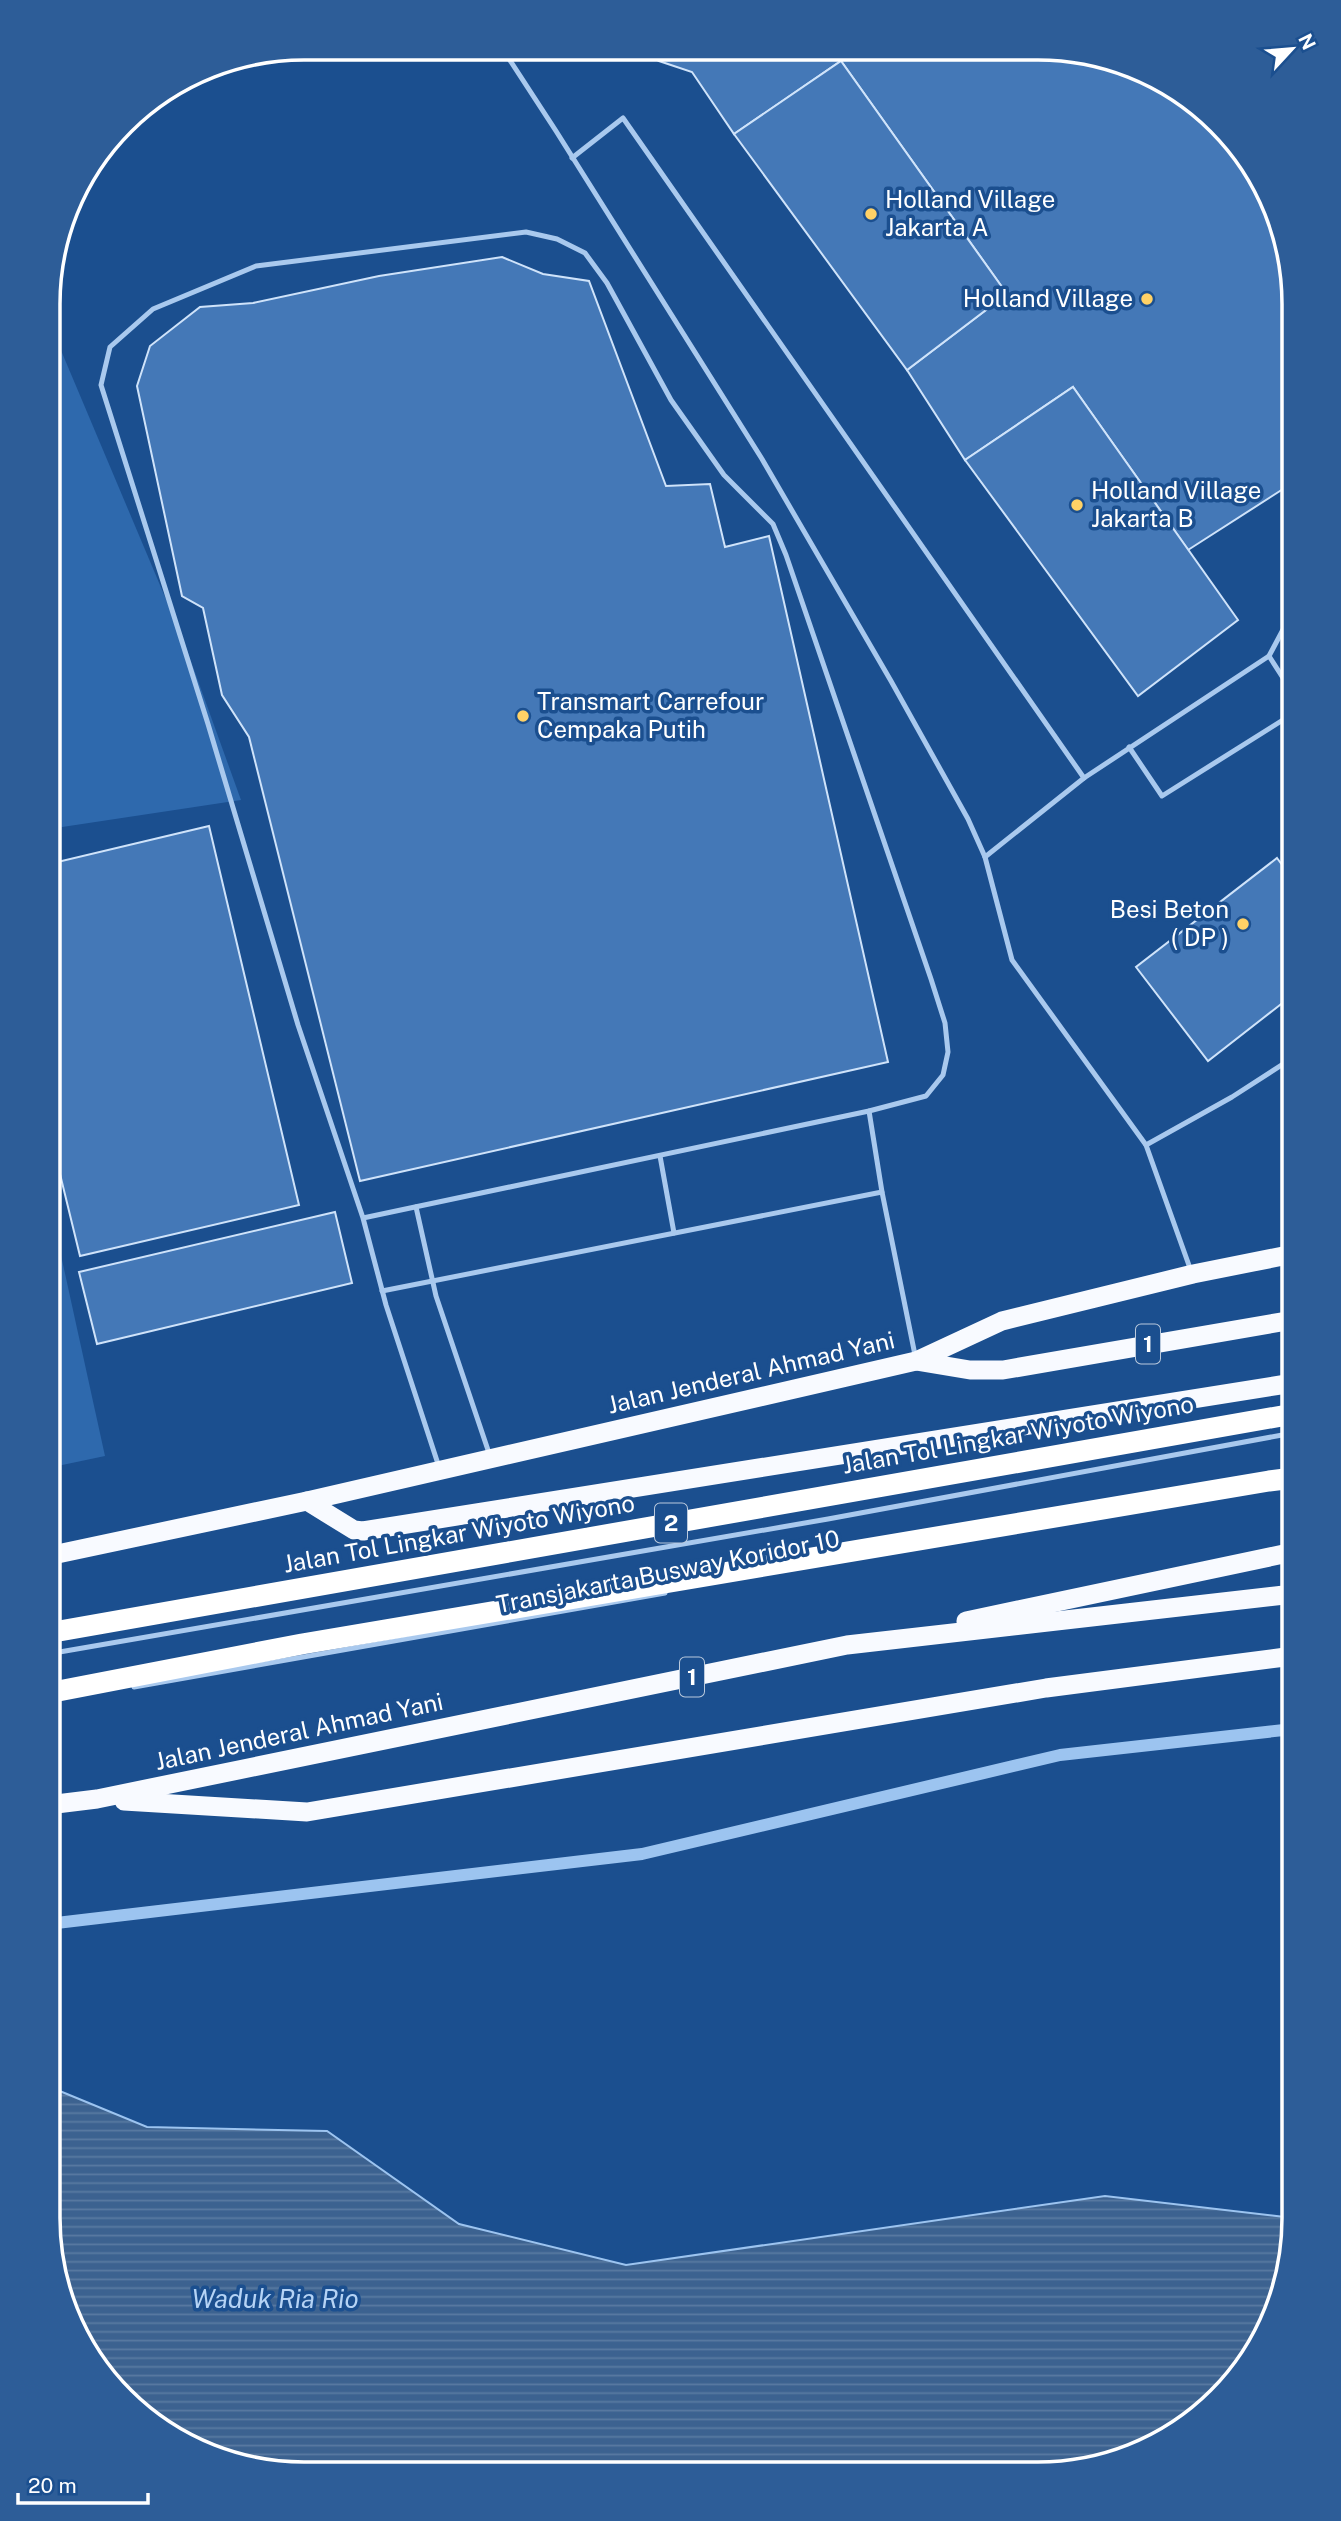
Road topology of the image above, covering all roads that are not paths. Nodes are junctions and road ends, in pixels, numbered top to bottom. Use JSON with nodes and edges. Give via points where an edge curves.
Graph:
{"nodes":[{"id":1,"x":510,"y":60,"type":"edge"},
{"id":2,"x":572,"y":158,"type":"junction"},
{"id":3,"x":1282,"y":632,"type":"edge"},
{"id":4,"x":1269,"y":656,"type":"junction"},
{"id":5,"x":1282,"y":676,"type":"edge"},
{"id":6,"x":1282,"y":721,"type":"edge"},
{"id":7,"x":1129,"y":747,"type":"junction"},
{"id":8,"x":1084,"y":778,"type":"junction"},
{"id":9,"x":985,"y":858,"type":"junction"},
{"id":10,"x":1282,"y":1065,"type":"edge"},
{"id":11,"x":869,"y":1111,"type":"junction"},
{"id":12,"x":1146,"y":1145,"type":"junction"},
{"id":13,"x":660,"y":1156,"type":"junction"},
{"id":14,"x":882,"y":1192,"type":"junction"},
{"id":15,"x":416,"y":1207,"type":"junction"},
{"id":16,"x":363,"y":1218,"type":"junction"},
{"id":17,"x":674,"y":1233,"type":"junction"},
{"id":18,"x":1282,"y":1256,"type":"edge"},
{"id":19,"x":1192,"y":1274,"type":"junction"},
{"id":20,"x":432,"y":1281,"type":"junction"},
{"id":21,"x":382,"y":1291,"type":"junction"},
{"id":22,"x":1281,"y":1322,"type":"edge"},
{"id":23,"x":916,"y":1361,"type":"junction"},
{"id":24,"x":1281,"y":1385,"type":"edge"},
{"id":25,"x":1281,"y":1415,"type":"edge"},
{"id":26,"x":1281,"y":1435,"type":"edge"},
{"id":27,"x":491,"y":1458,"type":"junction"},
{"id":28,"x":440,"y":1469,"type":"junction"},
{"id":29,"x":1281,"y":1473,"type":"edge"},
{"id":30,"x":1281,"y":1480,"type":"edge"},
{"id":31,"x":1199,"y":1485,"type":"dead end"},
{"id":32,"x":307,"y":1501,"type":"junction"},
{"id":33,"x":1077,"y":1506,"type":"dead end"},
{"id":34,"x":60,"y":1553,"type":"edge"},
{"id":35,"x":1281,"y":1554,"type":"edge"},
{"id":36,"x":727,"y":1580,"type":"dead end"},
{"id":37,"x":673,"y":1592,"type":"dead end"},
{"id":38,"x":1281,"y":1595,"type":"edge"},
{"id":39,"x":60,"y":1631,"type":"edge"},
{"id":40,"x":848,"y":1645,"type":"junction"},
{"id":41,"x":60,"y":1652,"type":"edge"},
{"id":42,"x":1281,"y":1658,"type":"edge"},
{"id":43,"x":125,"y":1689,"type":"dead end"},
{"id":44,"x":60,"y":1691,"type":"edge"},
{"id":45,"x":97,"y":1799,"type":"junction"},
{"id":46,"x":60,"y":1804,"type":"edge"}],
"edges":[{"from":1,"to":2,"type":"lane"},
{"from":2,"to":8,"type":"lane","via":[[623,118]]},
{"from":2,"to":9,"type":"lane","via":[[822,561]]},
{"from":3,"to":4,"type":"lane"},
{"from":4,"to":5,"type":"lane"},
{"from":4,"to":7,"type":"lane"},
{"from":6,"to":7,"type":"lane","via":[[1162,796]]},
{"from":7,"to":8,"type":"lane"},
{"from":8,"to":9,"type":"lane"},
{"from":9,"to":12,"type":"lane","via":[[1012,960]]},
{"from":10,"to":12,"type":"lane"},
{"from":11,"to":13,"type":"lane"},
{"from":11,"to":14,"type":"lane"},
{"from":11,"to":16,"type":"lane","via":[[926,1096],[943,1075],[948,1052],[945,1023],[773,524],[724,475],[671,400],[607,283],[585,253],[557,239],[526,232],[256,266],[153,309],[110,347],[101,385],[298,1025]]},
{"from":12,"to":19,"type":"lane"},
{"from":13,"to":15,"type":"lane"},
{"from":13,"to":17,"type":"lane"},
{"from":14,"to":17,"type":"lane"},
{"from":14,"to":23,"type":"lane"},
{"from":15,"to":16,"type":"lane"},
{"from":15,"to":20,"type":"lane"},
{"from":16,"to":21,"type":"lane"},
{"from":17,"to":20,"type":"lane"},
{"from":18,"to":19,"type":"highway"},
{"from":19,"to":23,"type":"highway","via":[[1002,1321]]},
{"from":20,"to":21,"type":"lane"},
{"from":20,"to":27,"type":"lane"},
{"from":21,"to":28,"type":"lane"},
{"from":22,"to":23,"type":"highway","name":"Jalan Jenderal Ahmad Yani","number":"1","via":[[1003,1370]]},
{"from":23,"to":27,"type":"highway","name":"Jalan Jenderal Ahmad Yani","number":"1"},
{"from":24,"to":32,"type":"highway","via":[[363,1531]]},
{"from":25,"to":39,"type":"highway","name":"Jalan Tol Lingkar Wiyoto Wiyono","number":"2"},
{"from":26,"to":41,"type":"lane","name":"Transjakarta Busway Koridor 10"},
{"from":27,"to":28,"type":"highway","name":"Jalan Jenderal Ahmad Yani","number":"1"},
{"from":28,"to":32,"type":"highway","name":"Jalan Jenderal Ahmad Yani","number":"1"},
{"from":29,"to":31,"type":"lane"},
{"from":30,"to":44,"type":"highway","number":"2","bridge":true,"via":[[302,1644]]},
{"from":32,"to":34,"type":"highway","name":"Jalan Jenderal Ahmad Yani","number":"1"},
{"from":33,"to":36,"type":"lane","name":"Transjakarta Busway Koridor 10"},
{"from":35,"to":40,"type":"highway","name":"Jalan Jenderal Ahmad Yani","number":"1"},
{"from":37,"to":43,"type":"lane","name":"Transjakarta Busway Koridor 10"},
{"from":38,"to":40,"type":"highway","name":"Jalan Jenderal Ahmad Yani","number":"1"},
{"from":40,"to":45,"type":"highway","name":"Jalan Jenderal Ahmad Yani","number":"1"},
{"from":42,"to":45,"type":"highway","via":[[1046,1688],[307,1812]]},
{"from":45,"to":46,"type":"highway","name":"Jalan Jenderal Ahmad Yani","number":"1"}]}
